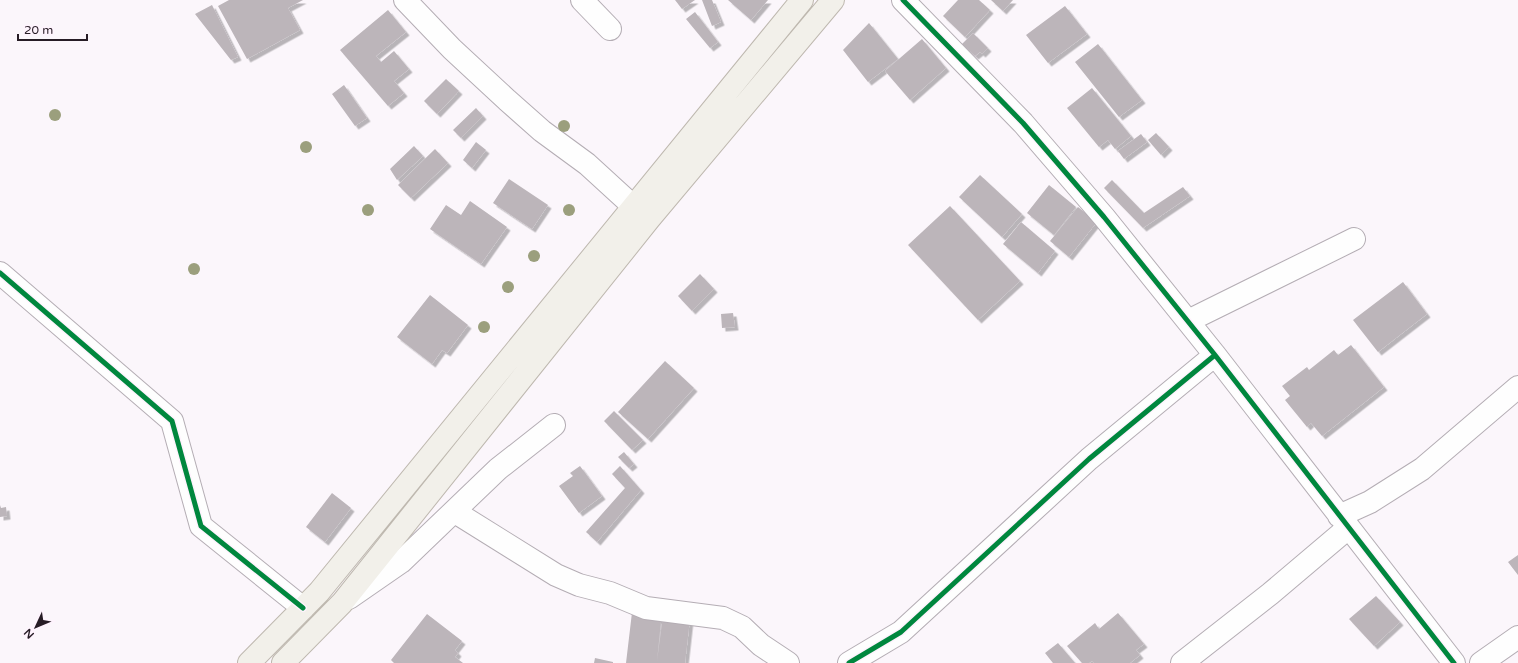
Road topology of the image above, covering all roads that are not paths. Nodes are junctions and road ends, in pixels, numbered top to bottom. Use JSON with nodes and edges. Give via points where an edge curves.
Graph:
{"nodes":[{"id":1,"x":405,"y":0,"type":"edge"},
{"id":2,"x":582,"y":0,"type":"edge"},
{"id":3,"x":802,"y":0,"type":"edge"},
{"id":4,"x":833,"y":0,"type":"edge"},
{"id":5,"x":903,"y":0,"type":"edge"},
{"id":6,"x":610,"y":29,"type":"dead end"},
{"id":7,"x":634,"y":207,"type":"junction"},
{"id":8,"x":1354,"y":239,"type":"dead end"},
{"id":9,"x":0,"y":273,"type":"edge"},
{"id":10,"x":1188,"y":321,"type":"junction"},
{"id":11,"x":1215,"y":355,"type":"junction"},
{"id":12,"x":1518,"y":387,"type":"edge"},
{"id":13,"x":554,"y":425,"type":"dead end"},
{"id":14,"x":455,"y":512,"type":"junction"},
{"id":15,"x":1344,"y":522,"type":"junction"},
{"id":16,"x":342,"y":603,"type":"junction"},
{"id":17,"x":303,"y":608,"type":"junction"},
{"id":18,"x":1518,"y":638,"type":"edge"},
{"id":19,"x":249,"y":663,"type":"edge"},
{"id":20,"x":283,"y":663,"type":"edge"},
{"id":21,"x":788,"y":663,"type":"edge"},
{"id":22,"x":849,"y":663,"type":"edge"},
{"id":23,"x":1182,"y":663,"type":"edge"},
{"id":24,"x":1454,"y":663,"type":"edge"},
{"id":25,"x":1481,"y":663,"type":"edge"}],
"edges":[{"from":1,"to":7,"type":"street","via":[[506,100],[586,164]]},
{"from":2,"to":6,"type":"street"},
{"from":3,"to":7,"type":"main road"},
{"from":4,"to":16,"type":"main road","via":[[650,218]]},
{"from":5,"to":10,"type":"street","via":[[1023,123],[1104,216]]},
{"from":7,"to":17,"type":"main road","via":[[319,592]]},
{"from":8,"to":10,"type":"street"},
{"from":9,"to":17,"type":"street","via":[[172,421],[201,526]]},
{"from":10,"to":11,"type":"street"},
{"from":11,"to":15,"type":"street"},
{"from":11,"to":22,"type":"street","via":[[1089,459],[901,632]]},
{"from":12,"to":15,"type":"street","via":[[1422,469]]},
{"from":13,"to":14,"type":"street","via":[[498,469]]},
{"from":14,"to":16,"type":"street","via":[[402,562]]},
{"from":14,"to":21,"type":"street","via":[[556,575],[646,608],[723,618],[742,627],[761,645]]},
{"from":15,"to":23,"type":"street","via":[[1270,594]]},
{"from":15,"to":24,"type":"street"},
{"from":16,"to":20,"type":"main road"},
{"from":17,"to":19,"type":"main road"},
{"from":18,"to":25,"type":"street"}]}
